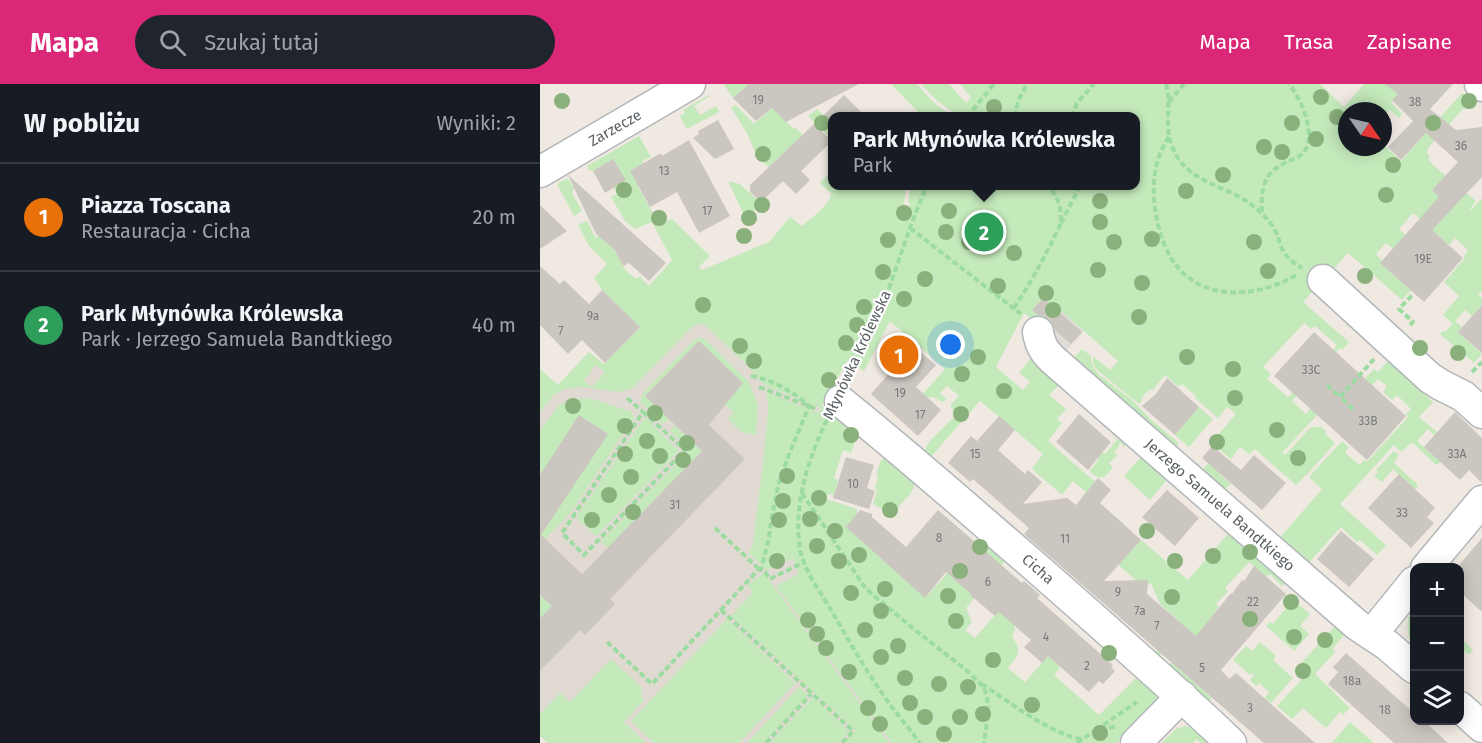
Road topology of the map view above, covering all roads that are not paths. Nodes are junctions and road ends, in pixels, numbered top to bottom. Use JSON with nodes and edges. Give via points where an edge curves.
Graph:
{"nodes":[{"id":1,"x":690,"y":84,"type":"edge"},
{"id":2,"x":540,"y":172,"type":"edge"},
{"id":3,"x":1323,"y":280,"type":"dead end"},
{"id":4,"x":1038,"y":332,"type":"road end"},
{"id":5,"x":834,"y":402,"type":"road end"},
{"id":6,"x":1482,"y":413,"type":"edge"},
{"id":7,"x":1482,"y":501,"type":"edge"},
{"id":8,"x":1429,"y":563,"type":"edge"},
{"id":9,"x":1410,"y":587,"type":"edge"},
{"id":10,"x":1372,"y":634,"type":"junction"},
{"id":11,"x":1410,"y":664,"type":"edge"},
{"id":12,"x":1182,"y":696,"type":"junction"},
{"id":13,"x":1464,"y":710,"type":"edge"},
{"id":14,"x":1482,"y":726,"type":"edge"},
{"id":15,"x":1130,"y":736,"type":"edge"},
{"id":16,"x":1231,"y":743,"type":"edge"}],
"edges":[{"from":1,"to":2,"type":"street","name":"Zarzecze"},
{"from":3,"to":6,"type":"street","via":[[1434,381],[1463,396]]},
{"from":4,"to":10,"type":"street","name":"Jerzego Samuela Bandtkiego","via":[[1041,345],[1052,358],[1356,625]]},
{"from":5,"to":12,"type":"street","name":"Cicha","via":[[929,475]]},
{"from":7,"to":8,"type":"street"},
{"from":9,"to":10,"type":"street"},
{"from":10,"to":11,"type":"street","name":"Jerzego Samuela Bandtkiego"},
{"from":12,"to":15,"type":"street"},
{"from":12,"to":16,"type":"street","name":"Cicha"},
{"from":13,"to":14,"type":"street"}]}
